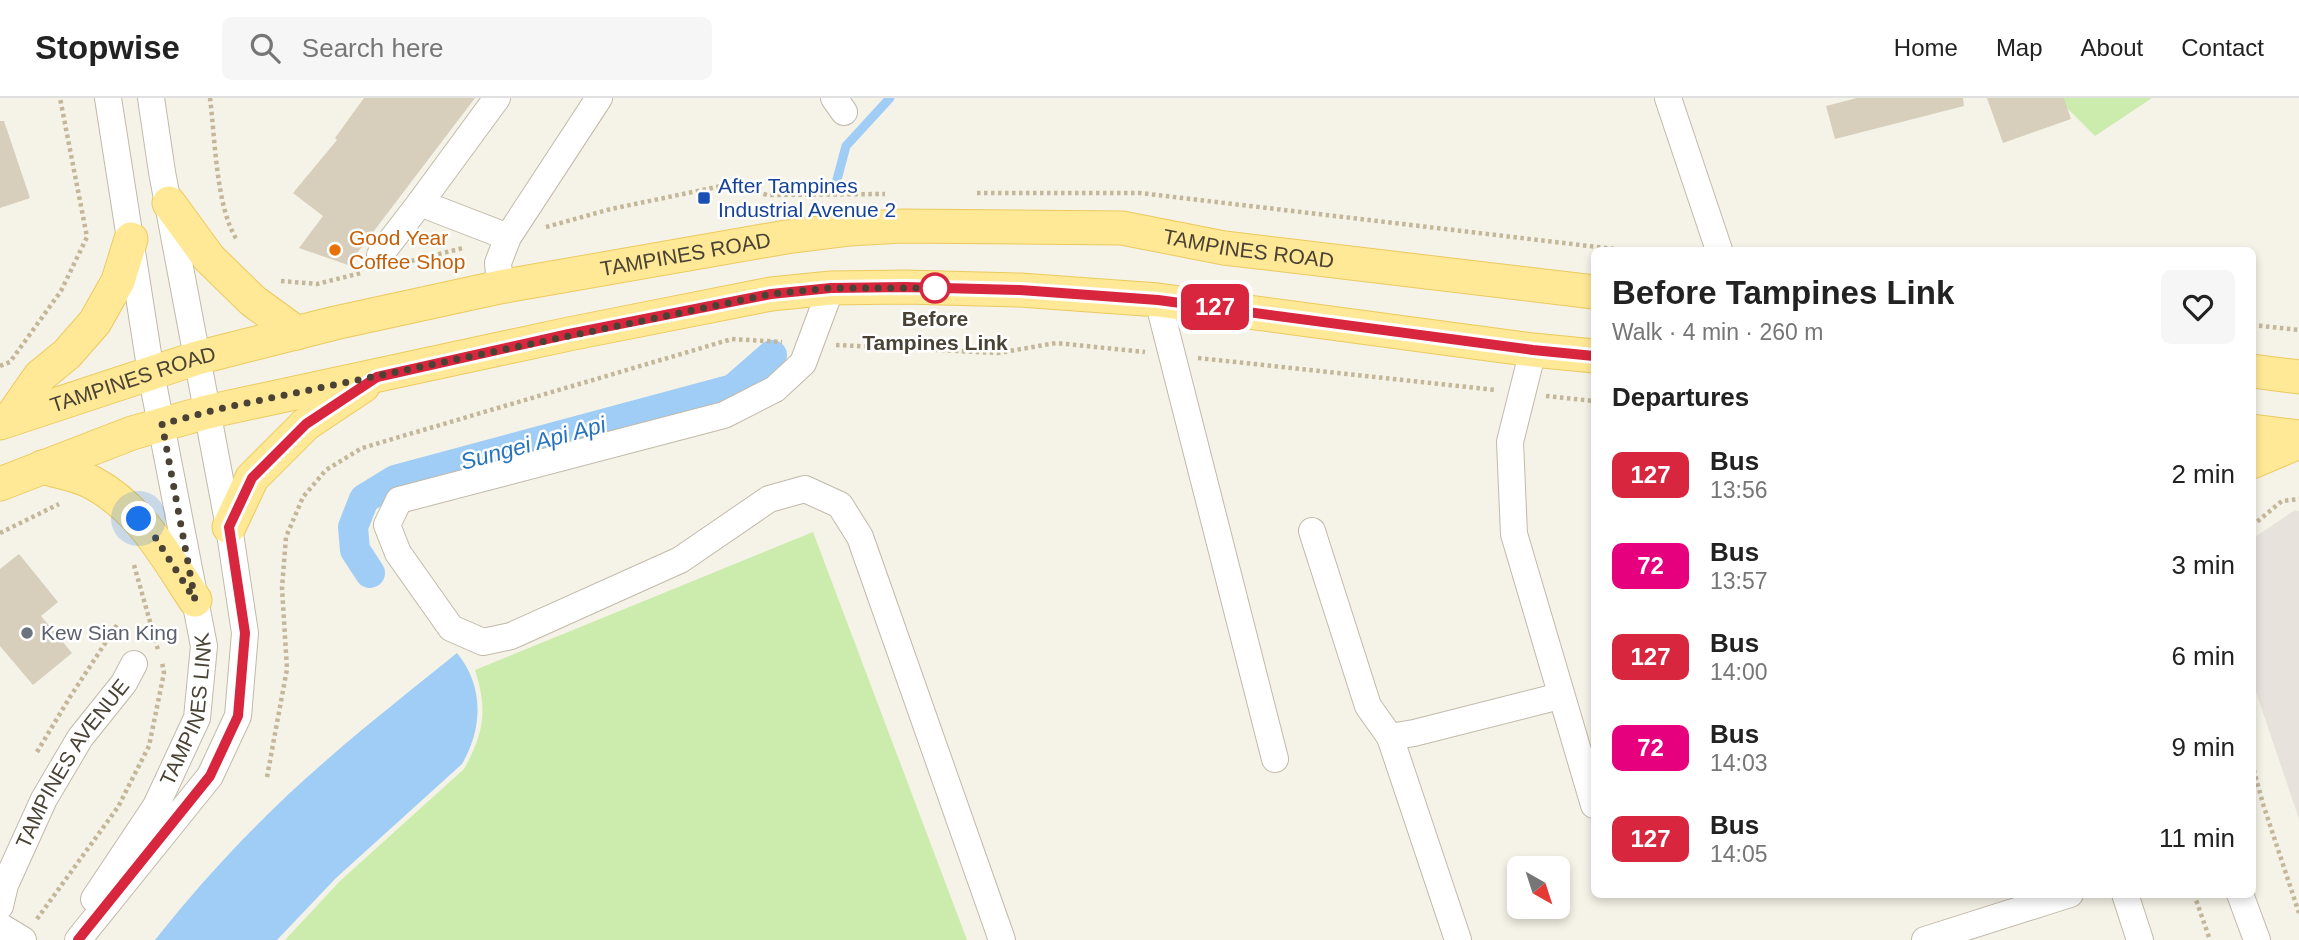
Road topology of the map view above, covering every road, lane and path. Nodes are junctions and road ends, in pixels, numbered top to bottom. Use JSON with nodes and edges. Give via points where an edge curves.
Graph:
{"nodes":[{"id":1,"x":60,"y":98,"type":"edge"},
{"id":2,"x":108,"y":98,"type":"edge"},
{"id":3,"x":151,"y":98,"type":"edge"},
{"id":4,"x":210,"y":98,"type":"edge"},
{"id":5,"x":497,"y":98,"type":"edge"},
{"id":6,"x":599,"y":98,"type":"edge"},
{"id":7,"x":1668,"y":98,"type":"edge"},
{"id":8,"x":169,"y":203,"type":"junction"},
{"id":9,"x":420,"y":203,"type":"junction"},
{"id":10,"x":508,"y":237,"type":"junction"},
{"id":11,"x":131,"y":239,"type":"junction"},
{"id":12,"x":240,"y":244,"type":"dead end"},
{"id":13,"x":1718,"y":247,"type":"edge"},
{"id":14,"x":380,"y":255,"type":"dead end"},
{"id":15,"x":500,"y":287,"type":"junction"},
{"id":16,"x":831,"y":288,"type":"junction"},
{"id":17,"x":1591,"y":292,"type":"edge"},
{"id":18,"x":1158,"y":300,"type":"junction"},
{"id":19,"x":2256,"y":325,"type":"edge"},
{"id":20,"x":2299,"y":330,"type":"edge"},
{"id":21,"x":297,"y":332,"type":"junction"},
{"id":22,"x":810,"y":344,"type":"junction"},
{"id":23,"x":1533,"y":350,"type":"junction"},
{"id":24,"x":1173,"y":355,"type":"junction"},
{"id":25,"x":1591,"y":356,"type":"edge"},
{"id":26,"x":197,"y":358,"type":"junction"},
{"id":27,"x":0,"y":366,"type":"edge"},
{"id":28,"x":2256,"y":372,"type":"edge"},
{"id":29,"x":151,"y":373,"type":"junction"},
{"id":30,"x":377,"y":377,"type":"junction"},
{"id":31,"x":2299,"y":377,"type":"edge"},
{"id":32,"x":1523,"y":393,"type":"junction"},
{"id":33,"x":1591,"y":401,"type":"edge"},
{"id":34,"x":207,"y":412,"type":"junction"},
{"id":35,"x":5,"y":421,"type":"edge"},
{"id":36,"x":162,"y":424,"type":"junction"},
{"id":37,"x":2256,"y":433,"type":"edge"},
{"id":38,"x":2299,"y":440,"type":"edge"},
{"id":39,"x":2256,"y":460,"type":"edge"},
{"id":40,"x":42,"y":467,"type":"junction"},
{"id":41,"x":0,"y":484,"type":"edge"},
{"id":42,"x":2299,"y":499,"type":"edge"},
{"id":43,"x":70,"y":508,"type":"dead end"},
{"id":44,"x":2256,"y":523,"type":"edge"},
{"id":45,"x":229,"y":527,"type":"junction"},
{"id":46,"x":1312,"y":531,"type":"dead end"},
{"id":47,"x":0,"y":533,"type":"edge"},
{"id":48,"x":195,"y":600,"type":"junction"},
{"id":49,"x":134,"y":664,"type":"dead end"},
{"id":50,"x":1560,"y":696,"type":"junction"},
{"id":51,"x":1390,"y":737,"type":"junction"},
{"id":52,"x":1275,"y":759,"type":"dead end"},
{"id":53,"x":268,"y":777,"type":"dead end"},
{"id":54,"x":2256,"y":777,"type":"edge"},
{"id":55,"x":1591,"y":794,"type":"edge"},
{"id":56,"x":2057,"y":898,"type":"edge"},
{"id":57,"x":2126,"y":898,"type":"edge"},
{"id":58,"x":2195,"y":898,"type":"edge"},
{"id":59,"x":2242,"y":898,"type":"edge"},
{"id":60,"x":0,"y":906,"type":"edge"},
{"id":61,"x":2299,"y":913,"type":"edge"},
{"id":62,"x":0,"y":926,"type":"edge"},
{"id":63,"x":23,"y":940,"type":"edge"},
{"id":64,"x":72,"y":940,"type":"edge"},
{"id":65,"x":78,"y":940,"type":"edge"},
{"id":66,"x":1002,"y":940,"type":"edge"},
{"id":67,"x":1458,"y":940,"type":"edge"},
{"id":68,"x":1925,"y":940,"type":"edge"},
{"id":69,"x":2140,"y":940,"type":"edge"},
{"id":70,"x":2210,"y":940,"type":"edge"},
{"id":71,"x":2257,"y":940,"type":"edge"}],
"edges":[{"from":1,"to":27,"type":"path","via":[[87,237],[61,292],[10,362]]},
{"from":2,"to":11,"type":"street","name":"TAMPINES LINK"},
{"from":3,"to":8,"type":"street","name":"TAMPINES LINK"},
{"from":4,"to":12,"type":"path","via":[[222,198]]},
{"from":5,"to":9,"type":"street"},
{"from":6,"to":10,"type":"street"},
{"from":7,"to":13,"type":"street"},
{"from":8,"to":21,"type":"main road","via":[[209,258],[253,301]]},
{"from":8,"to":26,"type":"street","name":"TAMPINES LINK"},
{"from":9,"to":10,"type":"street"},
{"from":9,"to":14,"type":"street"},
{"from":10,"to":15,"type":"street","via":[[498,263]]},
{"from":11,"to":29,"type":"street","name":"TAMPINES LINK"},
{"from":11,"to":35,"type":"main road","via":[[118,281],[95,322],[40,376]]},
{"from":15,"to":17,"type":"main road","name":"TAMPINES ROAD","via":[[786,237],[902,226],[1122,228],[1224,248]]},
{"from":15,"to":21,"type":"main road","name":"TAMPINES ROAD"},
{"from":16,"to":18,"type":"main road","via":[[1020,290]]},
{"from":16,"to":22,"type":"street"},
{"from":16,"to":30,"type":"main road","via":[[771,294]]},
{"from":18,"to":23,"type":"main road"},
{"from":18,"to":24,"type":"street"},
{"from":19,"to":20,"type":"path"},
{"from":21,"to":26,"type":"main road","name":"TAMPINES ROAD"},
{"from":22,"to":24,"type":"path","via":[[998,353],[1056,342]]},
{"from":22,"to":53,"type":"path","via":[[732,339],[362,448],[326,470],[303,497],[286,537],[282,588],[287,669]]},
{"from":22,"to":66,"type":"street","via":[[803,363],[775,388],[724,415],[399,500],[387,525],[398,553],[450,628],[483,642],[512,636],[680,560],[769,499],[805,489],[840,505],[860,537]]},
{"from":23,"to":25,"type":"main road"},
{"from":23,"to":32,"type":"street"},
{"from":24,"to":32,"type":"path"},
{"from":24,"to":52,"type":"street"},
{"from":26,"to":29,"type":"main road","name":"TAMPINES ROAD"},
{"from":26,"to":34,"type":"street","name":"TAMPINES LINK"},
{"from":28,"to":31,"type":"main road"},
{"from":29,"to":35,"type":"main road","name":"TAMPINES ROAD"},
{"from":29,"to":36,"type":"street","name":"TAMPINES LINK"},
{"from":30,"to":34,"type":"main road"},
{"from":30,"to":45,"type":"main road","via":[[306,424],[252,478]]},
{"from":32,"to":33,"type":"path"},
{"from":32,"to":50,"type":"street","via":[[1510,442],[1514,534]]},
{"from":34,"to":36,"type":"main road"},
{"from":34,"to":45,"type":"street","name":"TAMPINES LINK"},
{"from":36,"to":40,"type":"main road"},
{"from":36,"to":48,"type":"street","name":"TAMPINES LINK"},
{"from":37,"to":38,"type":"main road"},
{"from":38,"to":39,"type":"main road"},
{"from":40,"to":41,"type":"main road"},
{"from":40,"to":48,"type":"main road","via":[[92,482],[119,501],[155,537]]},
{"from":42,"to":44,"type":"path","via":[[2282,501]]},
{"from":43,"to":47,"type":"path","via":[[58,504]]},
{"from":45,"to":65,"type":"street","name":"TAMPINES LINK","via":[[245,633],[238,716],[210,776]]},
{"from":46,"to":51,"type":"street","via":[[1368,706]]},
{"from":48,"to":64,"type":"street","name":"TAMPINES LINK","via":[[204,646],[197,718],[156,806]]},
{"from":49,"to":60,"type":"street","name":"TAMPINES AVENUE","via":[[80,738],[44,799]]},
{"from":50,"to":51,"type":"street"},
{"from":50,"to":55,"type":"street"},
{"from":51,"to":67,"type":"street"},
{"from":54,"to":61,"type":"path"},
{"from":56,"to":68,"type":"street"},
{"from":57,"to":69,"type":"street"},
{"from":58,"to":70,"type":"path"},
{"from":59,"to":71,"type":"street"},
{"from":62,"to":63,"type":"street"}]}
